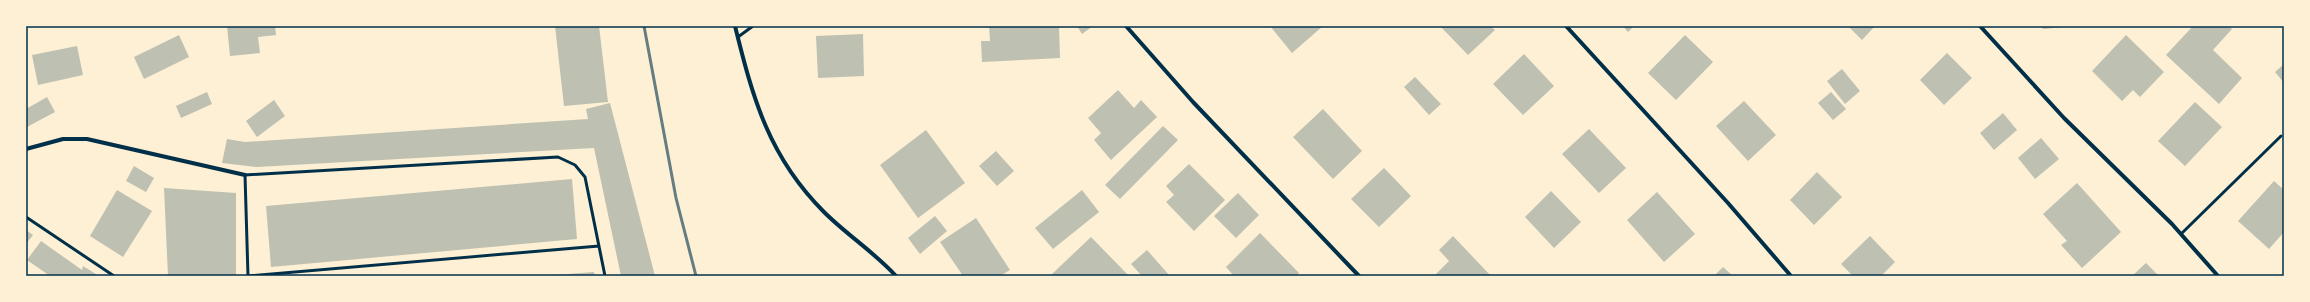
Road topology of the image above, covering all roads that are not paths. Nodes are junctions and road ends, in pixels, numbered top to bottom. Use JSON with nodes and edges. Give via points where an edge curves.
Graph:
{"nodes":[{"id":1,"x":735,"y":26,"type":"edge"},
{"id":2,"x":753,"y":26,"type":"edge"},
{"id":3,"x":1126,"y":26,"type":"edge"},
{"id":4,"x":1566,"y":26,"type":"edge"},
{"id":5,"x":1980,"y":26,"type":"edge"},
{"id":6,"x":738,"y":37,"type":"junction"},
{"id":7,"x":2281,"y":136,"type":"dead end"},
{"id":8,"x":26,"y":149,"type":"edge"},
{"id":9,"x":245,"y":175,"type":"junction"},
{"id":10,"x":26,"y":217,"type":"edge"},
{"id":11,"x":2181,"y":234,"type":"junction"},
{"id":12,"x":599,"y":246,"type":"junction"},
{"id":13,"x":114,"y":276,"type":"edge"},
{"id":14,"x":605,"y":276,"type":"edge"},
{"id":15,"x":896,"y":276,"type":"edge"},
{"id":16,"x":1359,"y":276,"type":"edge"},
{"id":17,"x":1791,"y":276,"type":"edge"},
{"id":18,"x":2218,"y":276,"type":"edge"}],
"edges":[{"from":1,"to":6,"type":"street"},
{"from":2,"to":6,"type":"lane"},
{"from":3,"to":16,"type":"street","via":[[1194,102]]},
{"from":4,"to":17,"type":"street","via":[[1728,203]]},
{"from":5,"to":11,"type":"street","via":[[2064,118]]},
{"from":6,"to":15,"type":"street","via":[[770,140],[791,175],[850,236],[879,257]]},
{"from":7,"to":11,"type":"lane"},
{"from":8,"to":9,"type":"street","via":[[63,139],[87,139]]},
{"from":9,"to":12,"type":"lane","via":[[558,157],[575,165],[585,177]]},
{"from":9,"to":12,"type":"lane","via":[[248,276]]},
{"from":10,"to":13,"type":"lane"},
{"from":11,"to":18,"type":"street"},
{"from":12,"to":14,"type":"lane"}]}
